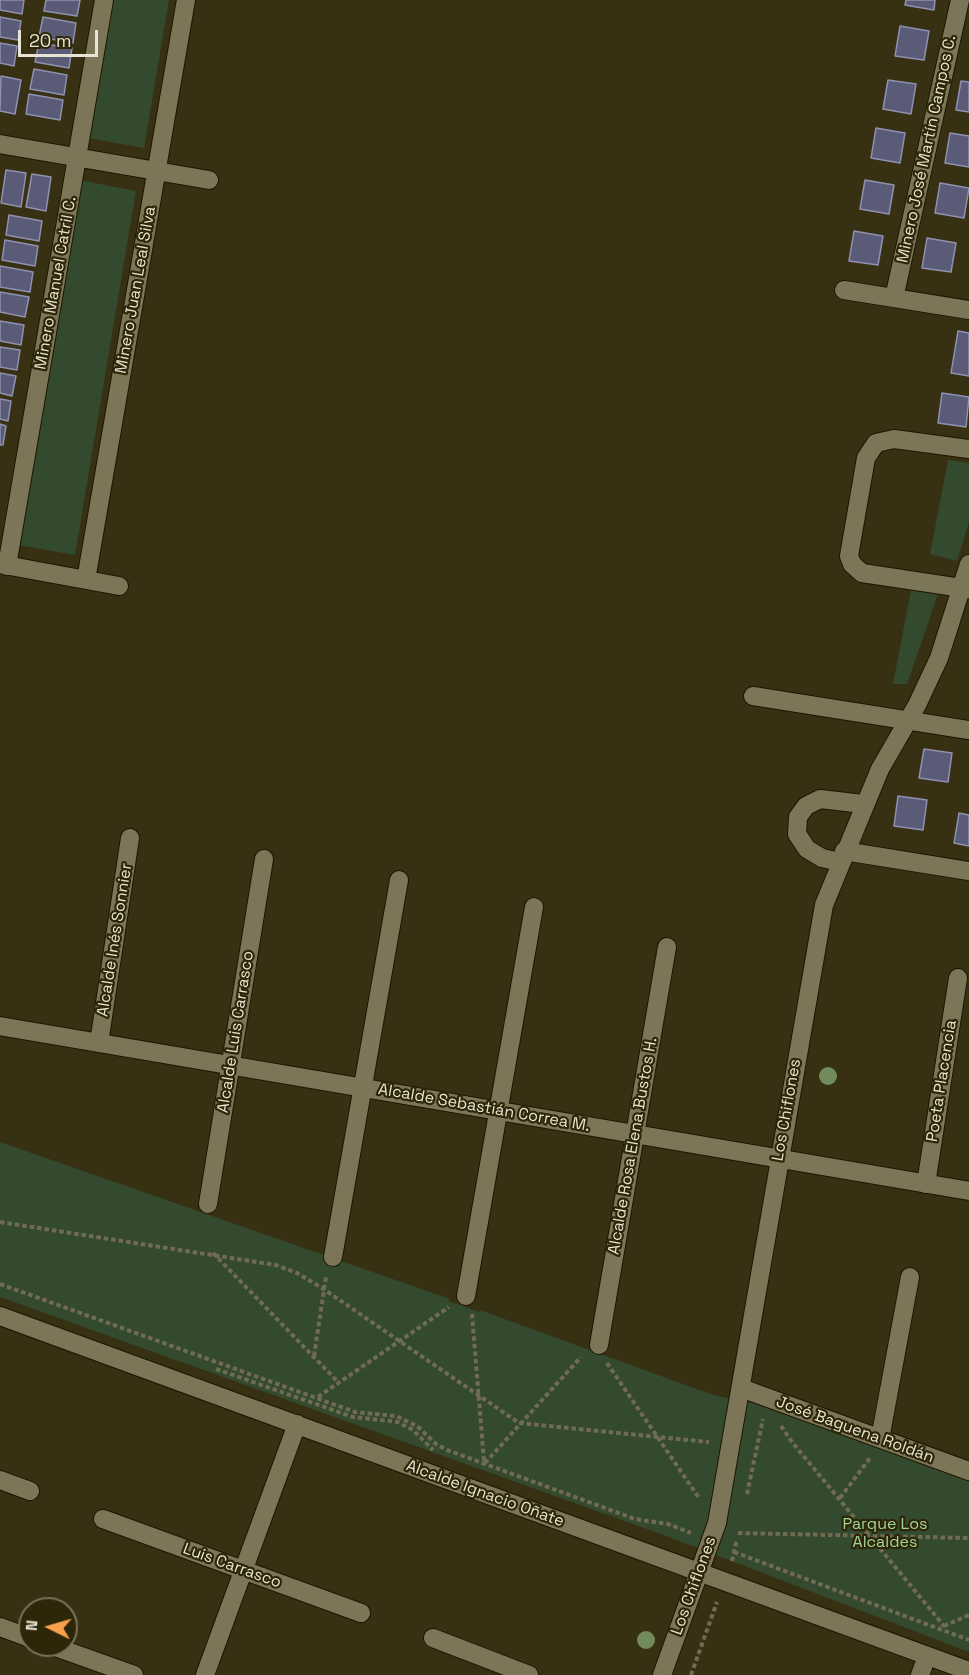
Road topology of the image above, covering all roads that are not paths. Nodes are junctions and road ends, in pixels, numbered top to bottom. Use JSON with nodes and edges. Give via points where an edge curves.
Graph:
{"nodes":[{"id":1,"x":104,"y":0,"type":"edge"},
{"id":2,"x":186,"y":0,"type":"edge"},
{"id":3,"x":960,"y":0,"type":"edge"},
{"id":4,"x":0,"y":144,"type":"edge"},
{"id":5,"x":77,"y":158,"type":"junction"},
{"id":6,"x":156,"y":171,"type":"junction"},
{"id":7,"x":209,"y":180,"type":"dead end"},
{"id":8,"x":844,"y":290,"type":"dead end"},
{"id":9,"x":894,"y":298,"type":"junction"},
{"id":10,"x":969,"y":310,"type":"edge"},
{"id":11,"x":969,"y":450,"type":"edge"},
{"id":12,"x":969,"y":564,"type":"edge"},
{"id":13,"x":4,"y":565,"type":"edge"},
{"id":14,"x":86,"y":580,"type":"junction"},
{"id":15,"x":119,"y":586,"type":"dead end"},
{"id":16,"x":965,"y":589,"type":"edge"},
{"id":17,"x":753,"y":696,"type":"dead end"},
{"id":18,"x":907,"y":720,"type":"junction"},
{"id":19,"x":969,"y":730,"type":"edge"},
{"id":20,"x":863,"y":804,"type":"junction"},
{"id":21,"x":130,"y":838,"type":"dead end"},
{"id":22,"x":842,"y":856,"type":"junction"},
{"id":23,"x":264,"y":859,"type":"dead end"},
{"id":24,"x":969,"y":871,"type":"edge"},
{"id":25,"x":399,"y":880,"type":"dead end"},
{"id":26,"x":534,"y":907,"type":"dead end"},
{"id":27,"x":667,"y":947,"type":"dead end"},
{"id":28,"x":958,"y":978,"type":"dead end"},
{"id":29,"x":0,"y":1026,"type":"edge"},
{"id":30,"x":99,"y":1043,"type":"junction"},
{"id":31,"x":231,"y":1065,"type":"junction"},
{"id":32,"x":363,"y":1088,"type":"junction"},
{"id":33,"x":499,"y":1111,"type":"junction"},
{"id":34,"x":635,"y":1134,"type":"junction"},
{"id":35,"x":778,"y":1159,"type":"junction"},
{"id":36,"x":926,"y":1184,"type":"junction"},
{"id":37,"x":969,"y":1191,"type":"edge"},
{"id":38,"x":208,"y":1204,"type":"dead end"},
{"id":39,"x":333,"y":1257,"type":"road end"},
{"id":40,"x":910,"y":1277,"type":"dead end"},
{"id":41,"x":466,"y":1296,"type":"road end"},
{"id":42,"x":0,"y":1316,"type":"edge"},
{"id":43,"x":599,"y":1345,"type":"road end"},
{"id":44,"x":741,"y":1389,"type":"junction"},
{"id":45,"x":297,"y":1424,"type":"junction"},
{"id":46,"x":880,"y":1439,"type":"junction"},
{"id":47,"x":969,"y":1471,"type":"edge"},
{"id":48,"x":0,"y":1480,"type":"edge"},
{"id":49,"x":30,"y":1491,"type":"dead end"},
{"id":50,"x":103,"y":1519,"type":"dead end"},
{"id":51,"x":244,"y":1570,"type":"junction"},
{"id":52,"x":700,"y":1573,"type":"junction"},
{"id":53,"x":362,"y":1613,"type":"dead end"},
{"id":54,"x":0,"y":1627,"type":"edge"},
{"id":55,"x":18,"y":1634,"type":"edge"},
{"id":56,"x":433,"y":1638,"type":"dead end"},
{"id":57,"x":78,"y":1655,"type":"edge"},
{"id":58,"x":927,"y":1656,"type":"junction"},
{"id":59,"x":969,"y":1671,"type":"edge"},
{"id":60,"x":134,"y":1675,"type":"edge"},
{"id":61,"x":205,"y":1675,"type":"edge"},
{"id":62,"x":530,"y":1675,"type":"edge"},
{"id":63,"x":662,"y":1675,"type":"edge"},
{"id":64,"x":920,"y":1675,"type":"edge"}],
"edges":[{"from":1,"to":5,"type":"street","name":"Minero Manuel Catril C."},
{"from":2,"to":6,"type":"street","name":"Minero Juan Leal Silva"},
{"from":3,"to":9,"type":"street","name":"Minero José Martín Campos C."},
{"from":4,"to":5,"type":"street"},
{"from":5,"to":6,"type":"street"},
{"from":5,"to":13,"type":"street","name":"Minero Manuel Catril C."},
{"from":6,"to":7,"type":"street"},
{"from":6,"to":14,"type":"street","name":"Minero Juan Leal Silva"},
{"from":8,"to":9,"type":"street"},
{"from":9,"to":10,"type":"street"},
{"from":11,"to":16,"type":"street","via":[[894,439],[876,443],[866,458],[849,548],[852,564],[862,573]]},
{"from":12,"to":16,"type":"street","name":"Los Chiflones"},
{"from":13,"to":14,"type":"street"},
{"from":14,"to":15,"type":"street"},
{"from":16,"to":18,"type":"street","name":"Los Chiflones","via":[[939,658]]},
{"from":17,"to":18,"type":"street"},
{"from":18,"to":19,"type":"street"},
{"from":18,"to":20,"type":"street","name":"Los Chiflones"},
{"from":20,"to":22,"type":"street","name":"Los Chiflones"},
{"from":20,"to":22,"type":"street","via":[[820,799],[806,806],[798,817],[797,834],[807,849],[822,858]]},
{"from":21,"to":30,"type":"street","name":"Alcalde Inés Sonnier"},
{"from":22,"to":24,"type":"street"},
{"from":22,"to":35,"type":"street","name":"Los Chiflones","via":[[821,920]]},
{"from":23,"to":31,"type":"street","name":"Alcalde Luis Carrasco"},
{"from":25,"to":32,"type":"street"},
{"from":26,"to":33,"type":"street"},
{"from":27,"to":34,"type":"street","name":"Alcalde Rosa Elena Bustos H."},
{"from":28,"to":36,"type":"street","name":"Poeta Placencia"},
{"from":29,"to":30,"type":"street","name":"Alcalde Sebastián Correa M."},
{"from":30,"to":31,"type":"street","name":"Alcalde Sebastián Correa M."},
{"from":31,"to":32,"type":"street","name":"Alcalde Sebastián Correa M."},
{"from":31,"to":38,"type":"street","name":"Alcalde Luis Carrasco"},
{"from":32,"to":33,"type":"street","name":"Alcalde Sebastián Correa M."},
{"from":32,"to":39,"type":"street"},
{"from":33,"to":34,"type":"street","name":"Alcalde Sebastián Correa M."},
{"from":33,"to":41,"type":"street"},
{"from":34,"to":35,"type":"street","name":"Alcalde Sebastián Correa M."},
{"from":34,"to":43,"type":"street","name":"Alcalde Rosa Elena Bustos H."},
{"from":35,"to":36,"type":"street","name":"Alcalde Sebastián Correa M."},
{"from":35,"to":44,"type":"street","name":"Los Chiflones"},
{"from":36,"to":37,"type":"street","name":"Alcalde Sebastián Correa M."},
{"from":40,"to":46,"type":"street"},
{"from":42,"to":45,"type":"street","name":"Alcalde Ignacio Oñate"},
{"from":44,"to":46,"type":"street","name":"José Baguena Roldán"},
{"from":44,"to":52,"type":"street","name":"Los Chiflones","via":[[717,1523]]},
{"from":45,"to":51,"type":"street"},
{"from":45,"to":52,"type":"street","name":"Alcalde Ignacio Oñate"},
{"from":46,"to":47,"type":"street","name":"José Baguena Roldán"},
{"from":48,"to":49,"type":"street"},
{"from":50,"to":51,"type":"street","name":"Luis Carrasco"},
{"from":51,"to":53,"type":"street","name":"Luis Carrasco"},
{"from":51,"to":61,"type":"street"},
{"from":52,"to":58,"type":"street","name":"Alcalde Ignacio Oñate"},
{"from":52,"to":63,"type":"street","name":"Los Chiflones"},
{"from":54,"to":55,"type":"street"},
{"from":56,"to":62,"type":"street"},
{"from":57,"to":60,"type":"street"},
{"from":58,"to":59,"type":"street","name":"Alcalde Ignacio Oñate"},
{"from":58,"to":64,"type":"street"}]}
